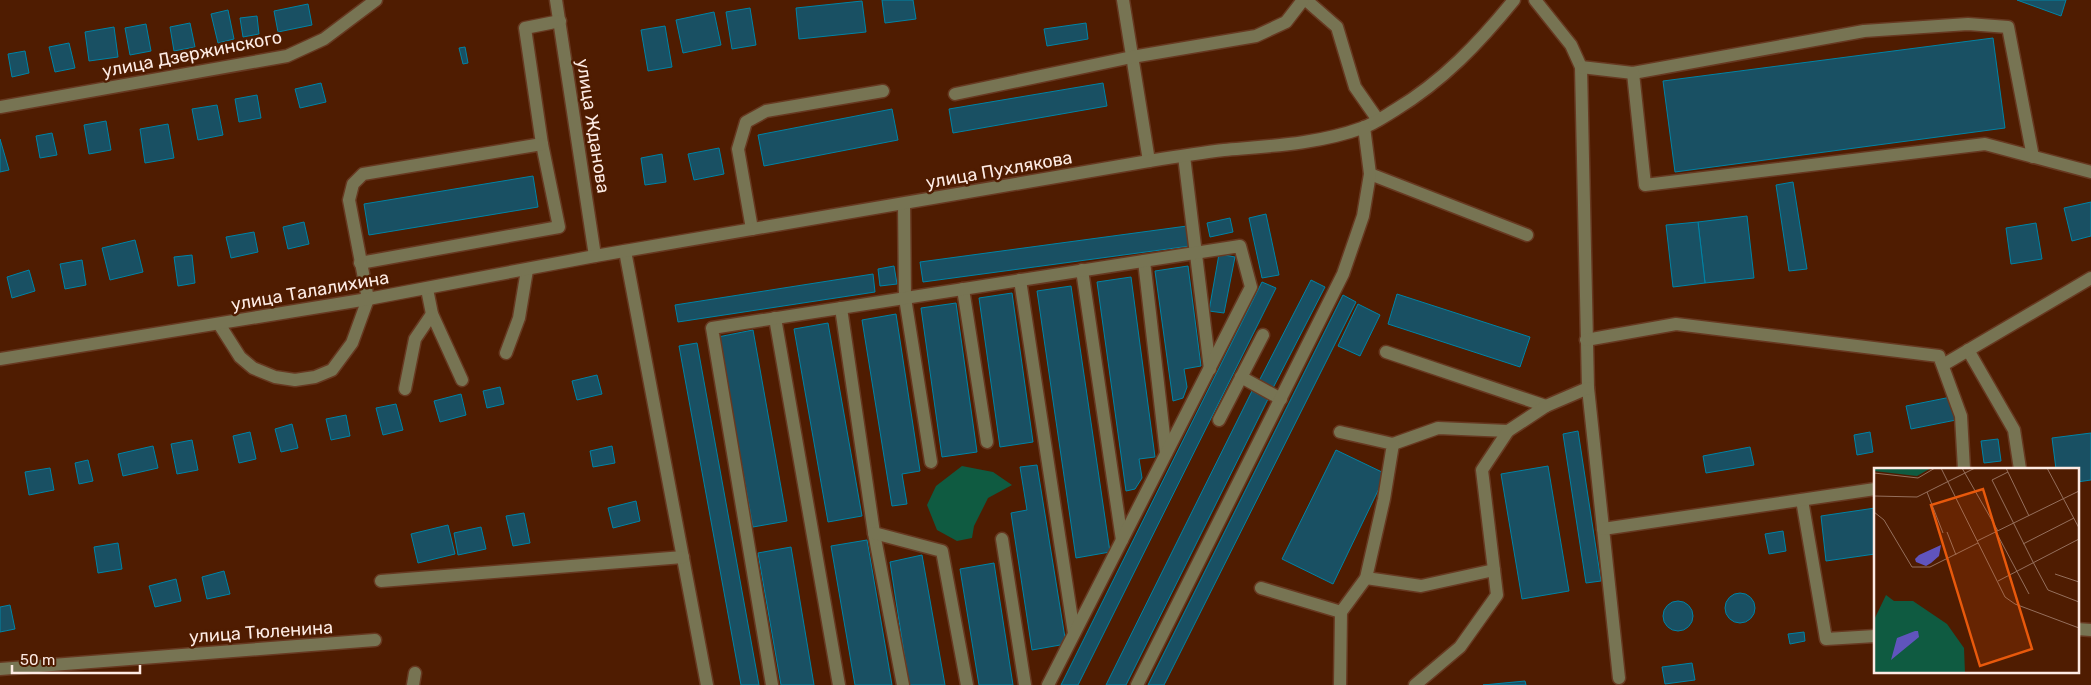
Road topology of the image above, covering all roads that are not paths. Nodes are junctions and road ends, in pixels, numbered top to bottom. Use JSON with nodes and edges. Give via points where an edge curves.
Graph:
{"nodes":[{"id":1,"x":376,"y":0,"type":"edge"},
{"id":2,"x":556,"y":0,"type":"edge"},
{"id":3,"x":1123,"y":0,"type":"edge"},
{"id":4,"x":1305,"y":0,"type":"edge"},
{"id":5,"x":1514,"y":0,"type":"edge"},
{"id":6,"x":1535,"y":0,"type":"edge"},
{"id":7,"x":560,"y":21,"type":"junction"},
{"id":8,"x":1132,"y":57,"type":"junction"},
{"id":9,"x":1581,"y":67,"type":"junction"},
{"id":10,"x":1633,"y":73,"type":"junction"},
{"id":11,"x":883,"y":91,"type":"dead end"},
{"id":12,"x":955,"y":94,"type":"dead end"},
{"id":13,"x":0,"y":107,"type":"edge"},
{"id":14,"x":1378,"y":120,"type":"junction"},
{"id":15,"x":1364,"y":127,"type":"junction"},
{"id":16,"x":542,"y":144,"type":"junction"},
{"id":17,"x":1184,"y":156,"type":"junction"},
{"id":18,"x":2033,"y":157,"type":"junction"},
{"id":19,"x":1149,"y":161,"type":"junction"},
{"id":20,"x":2091,"y":172,"type":"edge"},
{"id":21,"x":1370,"y":174,"type":"junction"},
{"id":22,"x":904,"y":205,"type":"junction"},
{"id":23,"x":752,"y":229,"type":"junction"},
{"id":24,"x":1526,"y":234,"type":"dead end"},
{"id":25,"x":625,"y":251,"type":"junction"},
{"id":26,"x":1195,"y":253,"type":"junction"},
{"id":27,"x":595,"y":256,"type":"junction"},
{"id":28,"x":1144,"y":261,"type":"junction"},
{"id":29,"x":360,"y":263,"type":"junction"},
{"id":30,"x":527,"y":270,"type":"junction"},
{"id":31,"x":1082,"y":270,"type":"junction"},
{"id":32,"x":2091,"y":278,"type":"edge"},
{"id":33,"x":1020,"y":280,"type":"junction"},
{"id":34,"x":427,"y":289,"type":"junction"},
{"id":35,"x":963,"y":289,"type":"junction"},
{"id":36,"x":905,"y":298,"type":"junction"},
{"id":37,"x":368,"y":299,"type":"junction"},
{"id":38,"x":841,"y":308,"type":"junction"},
{"id":39,"x":432,"y":314,"type":"junction"},
{"id":40,"x":775,"y":318,"type":"junction"},
{"id":41,"x":219,"y":324,"type":"junction"},
{"id":42,"x":1263,"y":335,"type":"dead end"},
{"id":43,"x":1586,"y":340,"type":"junction"},
{"id":44,"x":1968,"y":350,"type":"junction"},
{"id":45,"x":1386,"y":352,"type":"dead end"},
{"id":46,"x":506,"y":353,"type":"dead end"},
{"id":47,"x":0,"y":359,"type":"edge"},
{"id":48,"x":1943,"y":365,"type":"junction"},
{"id":49,"x":1210,"y":369,"type":"junction"},
{"id":50,"x":1241,"y":377,"type":"junction"},
{"id":51,"x":462,"y":380,"type":"dead end"},
{"id":52,"x":1588,"y":388,"type":"junction"},
{"id":53,"x":405,"y":389,"type":"dead end"},
{"id":54,"x":1280,"y":399,"type":"junction"},
{"id":55,"x":1546,"y":406,"type":"junction"},
{"id":56,"x":1219,"y":420,"type":"dead end"},
{"id":57,"x":1508,"y":431,"type":"junction"},
{"id":58,"x":1340,"y":432,"type":"dead end"},
{"id":59,"x":988,"y":442,"type":"dead end"},
{"id":60,"x":1393,"y":444,"type":"junction"},
{"id":61,"x":1166,"y":453,"type":"junction"},
{"id":62,"x":931,"y":462,"type":"dead end"},
{"id":63,"x":1964,"y":468,"type":"edge"},
{"id":64,"x":2020,"y":468,"type":"edge"},
{"id":65,"x":1874,"y":489,"type":"edge"},
{"id":66,"x":1802,"y":500,"type":"junction"},
{"id":67,"x":1603,"y":529,"type":"junction"},
{"id":68,"x":874,"y":533,"type":"junction"},
{"id":69,"x":1002,"y":539,"type":"dead end"},
{"id":70,"x":1122,"y":540,"type":"junction"},
{"id":71,"x":683,"y":557,"type":"junction"},
{"id":72,"x":1494,"y":570,"type":"junction"},
{"id":73,"x":1366,"y":578,"type":"junction"},
{"id":74,"x":381,"y":581,"type":"dead end"},
{"id":75,"x":1261,"y":588,"type":"dead end"},
{"id":76,"x":1341,"y":612,"type":"junction"},
{"id":77,"x":2078,"y":629,"type":"edge"},
{"id":78,"x":2091,"y":630,"type":"edge"},
{"id":79,"x":1074,"y":634,"type":"junction"},
{"id":80,"x":1874,"y":636,"type":"edge"},
{"id":81,"x":375,"y":640,"type":"dead end"},
{"id":82,"x":0,"y":669,"type":"edge"},
{"id":83,"x":1619,"y":678,"type":"dead end"},
{"id":84,"x":707,"y":685,"type":"edge"},
{"id":85,"x":772,"y":685,"type":"edge"},
{"id":86,"x":839,"y":685,"type":"edge"},
{"id":87,"x":903,"y":685,"type":"edge"},
{"id":88,"x":967,"y":685,"type":"edge"},
{"id":89,"x":1025,"y":685,"type":"edge"},
{"id":90,"x":1048,"y":685,"type":"edge"},
{"id":91,"x":1137,"y":685,"type":"edge"},
{"id":92,"x":1340,"y":685,"type":"edge"},
{"id":93,"x":1415,"y":685,"type":"edge"}],
"edges":[{"from":1,"to":13,"type":"street","name":"улица Дзержинского","via":[[324,39],[287,56]]},
{"from":2,"to":7,"type":"street","name":"улица Жданова"},
{"from":3,"to":8,"type":"street"},
{"from":4,"to":8,"type":"street","via":[[1286,22],[1256,36]]},
{"from":4,"to":14,"type":"street","via":[[1337,26],[1355,87]]},
{"from":5,"to":14,"type":"street","name":"улица Пухлякова","via":[[1451,70],[1415,98]]},
{"from":6,"to":9,"type":"street","via":[[1571,45]]},
{"from":7,"to":16,"type":"street","via":[[526,28]]},
{"from":7,"to":27,"type":"street","name":"улица Жданова"},
{"from":8,"to":12,"type":"street"},
{"from":8,"to":19,"type":"street"},
{"from":9,"to":10,"type":"street"},
{"from":9,"to":43,"type":"street"},
{"from":10,"to":18,"type":"street","via":[[1645,185],[1985,144]]},
{"from":10,"to":18,"type":"street","via":[[1864,31],[1968,24],[2008,27]]},
{"from":11,"to":23,"type":"street","via":[[766,111],[746,122],[738,149]]},
{"from":14,"to":15,"type":"street","name":"улица Пухлякова"},
{"from":15,"to":17,"type":"street","name":"улица Пухлякова","via":[[1300,143]]},
{"from":15,"to":21,"type":"street"},
{"from":16,"to":29,"type":"street","via":[[363,174],[354,184],[349,200]]},
{"from":16,"to":29,"type":"street","via":[[559,227]]},
{"from":17,"to":19,"type":"street","name":"улица Пухлякова"},
{"from":17,"to":26,"type":"street"},
{"from":18,"to":20,"type":"street"},
{"from":19,"to":22,"type":"street","name":"улица Пухлякова"},
{"from":21,"to":24,"type":"street"},
{"from":21,"to":54,"type":"street","via":[[1363,216],[1343,274]]},
{"from":22,"to":23,"type":"street","name":"улица Пухлякова"},
{"from":22,"to":36,"type":"street"},
{"from":23,"to":25,"type":"street","name":"улица Пухлякова"},
{"from":25,"to":27,"type":"street","name":"улица Талалихина"},
{"from":25,"to":71,"type":"street"},
{"from":26,"to":28,"type":"street"},
{"from":26,"to":49,"type":"street"},
{"from":26,"to":49,"type":"street","via":[[1240,246],[1251,287]]},
{"from":27,"to":30,"type":"street","name":"улица Талалихина"},
{"from":28,"to":31,"type":"street"},
{"from":28,"to":61,"type":"street"},
{"from":29,"to":37,"type":"street"},
{"from":30,"to":34,"type":"street","name":"улица Талалихина"},
{"from":30,"to":46,"type":"street","via":[[518,318]]},
{"from":31,"to":33,"type":"street"},
{"from":31,"to":70,"type":"street"},
{"from":32,"to":44,"type":"street"},
{"from":33,"to":35,"type":"street"},
{"from":33,"to":79,"type":"street"},
{"from":34,"to":37,"type":"street","name":"улица Талалихина"},
{"from":34,"to":39,"type":"street"},
{"from":35,"to":36,"type":"street"},
{"from":35,"to":59,"type":"street"},
{"from":36,"to":38,"type":"street"},
{"from":36,"to":62,"type":"street"},
{"from":37,"to":41,"type":"street","name":"улица Талалихина"},
{"from":37,"to":41,"type":"street","via":[[352,343],[342,359],[332,370],[315,377],[296,380],[275,377],[252,368],[240,357]]},
{"from":38,"to":40,"type":"street"},
{"from":38,"to":68,"type":"street"},
{"from":39,"to":51,"type":"street"},
{"from":39,"to":53,"type":"street","via":[[416,339]]},
{"from":40,"to":85,"type":"street","via":[[712,328]]},
{"from":40,"to":86,"type":"street"},
{"from":41,"to":47,"type":"street","name":"улица Талалихина"},
{"from":42,"to":50,"type":"street"},
{"from":43,"to":48,"type":"street","via":[[1676,324],[1939,356]]},
{"from":43,"to":52,"type":"street"},
{"from":44,"to":48,"type":"street"},
{"from":44,"to":64,"type":"street","via":[[2014,430]]},
{"from":45,"to":55,"type":"street"},
{"from":48,"to":63,"type":"street","via":[[1961,416]]},
{"from":49,"to":61,"type":"street"},
{"from":50,"to":54,"type":"street"},
{"from":50,"to":56,"type":"street"},
{"from":52,"to":55,"type":"street"},
{"from":52,"to":67,"type":"street"},
{"from":54,"to":91,"type":"street"},
{"from":55,"to":57,"type":"street"},
{"from":57,"to":60,"type":"street","via":[[1438,428]]},
{"from":57,"to":72,"type":"street","via":[[1482,470]]},
{"from":58,"to":60,"type":"street"},
{"from":60,"to":73,"type":"street"},
{"from":61,"to":70,"type":"street"},
{"from":65,"to":66,"type":"street"},
{"from":66,"to":67,"type":"street"},
{"from":66,"to":80,"type":"street","via":[[1826,639]]},
{"from":67,"to":83,"type":"street"},
{"from":68,"to":87,"type":"street"},
{"from":68,"to":88,"type":"street","via":[[942,551]]},
{"from":69,"to":89,"type":"street"},
{"from":70,"to":79,"type":"street"},
{"from":71,"to":74,"type":"street"},
{"from":71,"to":84,"type":"street"},
{"from":72,"to":73,"type":"street","via":[[1421,586]]},
{"from":72,"to":93,"type":"street","via":[[1497,595],[1460,647]]},
{"from":73,"to":76,"type":"street"},
{"from":75,"to":76,"type":"street"},
{"from":76,"to":92,"type":"street"},
{"from":77,"to":78,"type":"street"},
{"from":79,"to":90,"type":"street"},
{"from":81,"to":82,"type":"street","name":"улица Тюленина"}]}
